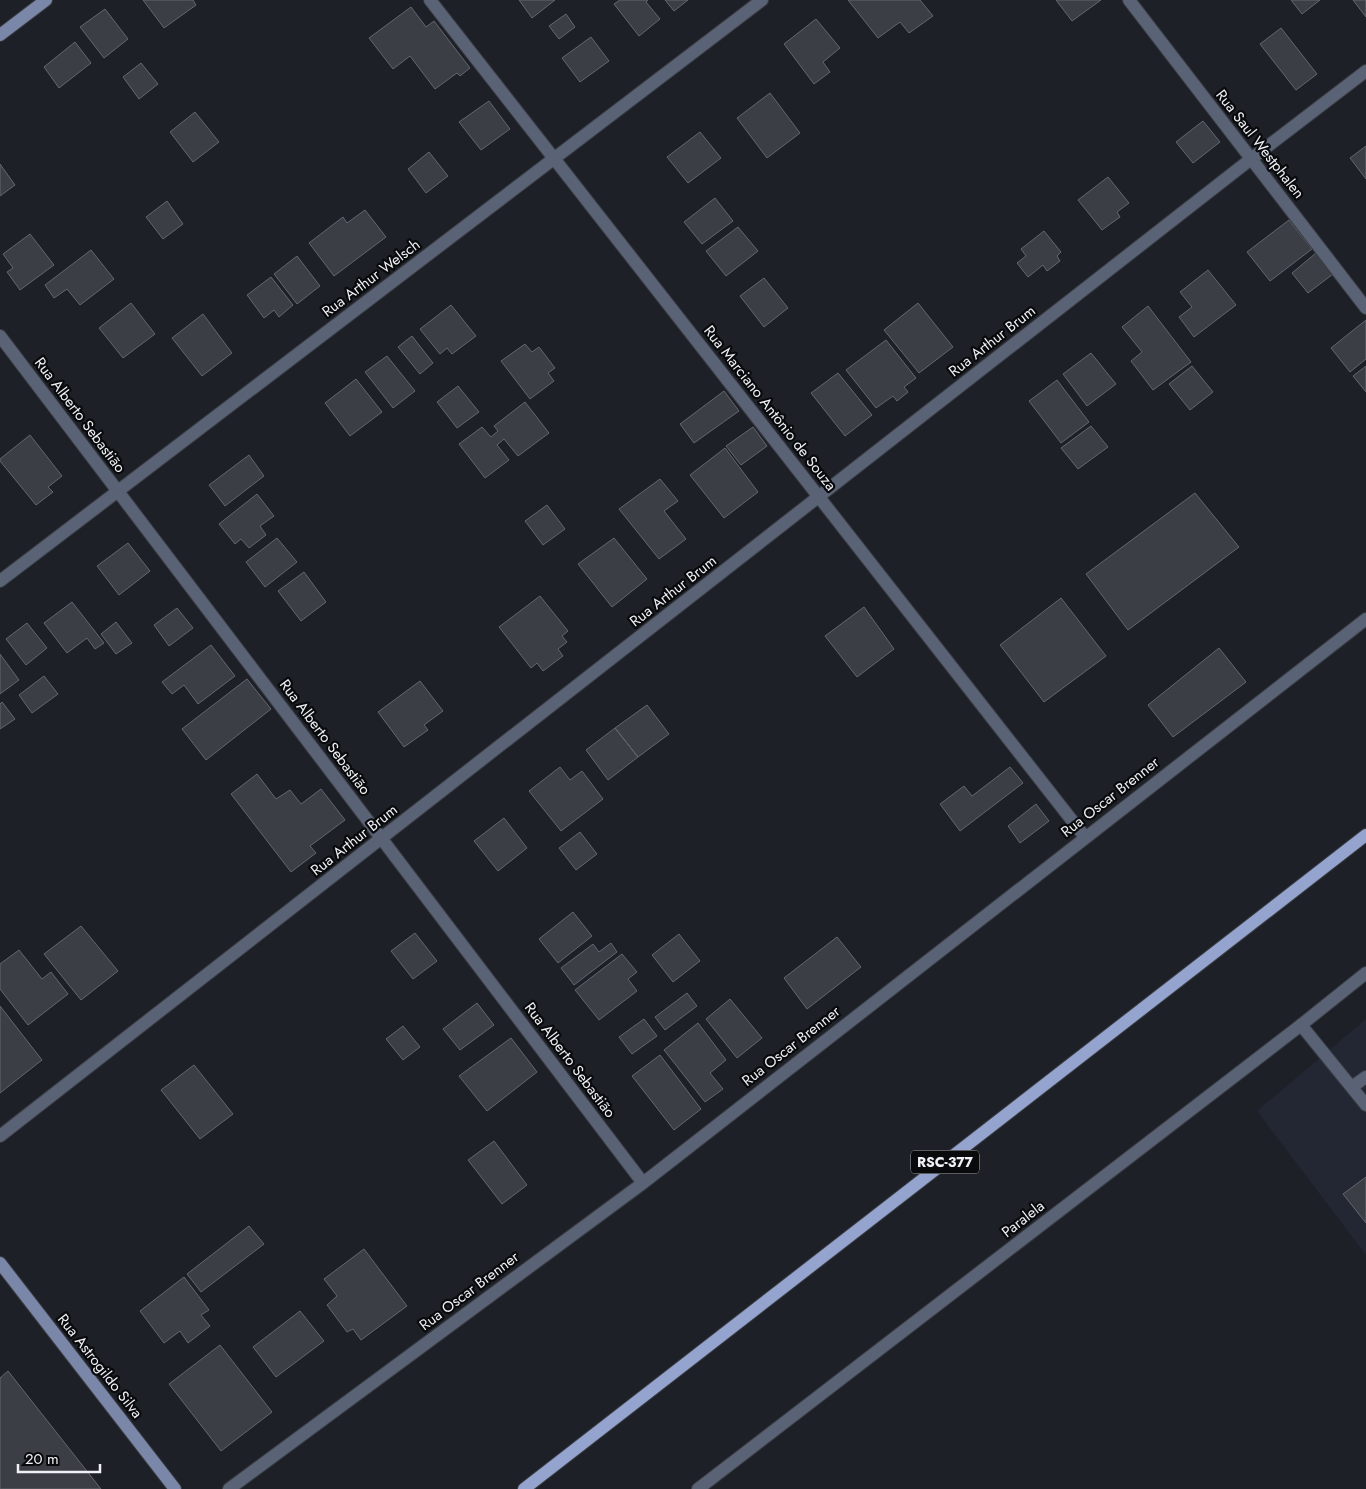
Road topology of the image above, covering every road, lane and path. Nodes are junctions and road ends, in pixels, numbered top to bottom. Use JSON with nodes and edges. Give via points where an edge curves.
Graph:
{"nodes":[{"id":1,"x":46,"y":0,"type":"edge"},
{"id":2,"x":430,"y":0,"type":"edge"},
{"id":3,"x":762,"y":0,"type":"edge"},
{"id":4,"x":1129,"y":0,"type":"edge"},
{"id":5,"x":0,"y":35,"type":"edge"},
{"id":6,"x":1366,"y":71,"type":"edge"},
{"id":7,"x":554,"y":159,"type":"junction"},
{"id":8,"x":1251,"y":159,"type":"junction"},
{"id":9,"x":1366,"y":308,"type":"edge"},
{"id":10,"x":0,"y":336,"type":"edge"},
{"id":11,"x":118,"y":491,"type":"junction"},
{"id":12,"x":819,"y":497,"type":"junction"},
{"id":13,"x":0,"y":581,"type":"edge"},
{"id":14,"x":1366,"y":619,"type":"edge"},
{"id":15,"x":1366,"y":835,"type":"edge"},
{"id":16,"x":1085,"y":837,"type":"junction"},
{"id":17,"x":382,"y":839,"type":"junction"},
{"id":18,"x":1366,"y":973,"type":"edge"},
{"id":19,"x":1301,"y":1025,"type":"junction"},
{"id":20,"x":1366,"y":1077,"type":"edge"},
{"id":21,"x":1352,"y":1087,"type":"junction"},
{"id":22,"x":1366,"y":1105,"type":"edge"},
{"id":23,"x":0,"y":1136,"type":"edge"},
{"id":24,"x":642,"y":1183,"type":"junction"},
{"id":25,"x":0,"y":1262,"type":"edge"},
{"id":26,"x":175,"y":1489,"type":"edge"},
{"id":27,"x":229,"y":1489,"type":"edge"},
{"id":28,"x":524,"y":1489,"type":"edge"},
{"id":29,"x":698,"y":1489,"type":"edge"}],
"edges":[{"from":1,"to":5,"type":"street"},
{"from":2,"to":7,"type":"street","name":"Rua Marciano Antônio de Souza"},
{"from":3,"to":7,"type":"street","name":"Rua Arthur Welsch"},
{"from":4,"to":8,"type":"street","name":"Rua Saul Westphalen"},
{"from":6,"to":8,"type":"street","name":"Rua Arthur Brum"},
{"from":7,"to":11,"type":"street","name":"Rua Arthur Welsch"},
{"from":7,"to":12,"type":"street","name":"Rua Marciano Antônio de Souza"},
{"from":8,"to":9,"type":"street","name":"Rua Saul Westphalen"},
{"from":8,"to":12,"type":"street","name":"Rua Arthur Brum"},
{"from":10,"to":11,"type":"street","name":"Rua Alberto Sebastião"},
{"from":11,"to":13,"type":"street","name":"Rua Arthur Welsch"},
{"from":11,"to":17,"type":"street","name":"Rua Alberto Sebastião"},
{"from":12,"to":16,"type":"street","name":"Rua Marciano Antônio de Souza"},
{"from":12,"to":17,"type":"street","name":"Rua Arthur Brum"},
{"from":14,"to":16,"type":"street","name":"Rua Oscar Brenner"},
{"from":15,"to":28,"type":"main road","number":"RSC-377"},
{"from":16,"to":24,"type":"street","name":"Rua Oscar Brenner"},
{"from":17,"to":23,"type":"street","name":"Rua Arthur Brum"},
{"from":17,"to":24,"type":"street","name":"Rua Alberto Sebastião"},
{"from":18,"to":19,"type":"street","name":"Paralela"},
{"from":19,"to":21,"type":"street"},
{"from":19,"to":29,"type":"street","name":"Paralela"},
{"from":20,"to":21,"type":"street"},
{"from":21,"to":22,"type":"street"},
{"from":24,"to":27,"type":"street","name":"Rua Oscar Brenner"},
{"from":25,"to":26,"type":"street","name":"Rua Astrogildo Silva"}]}
